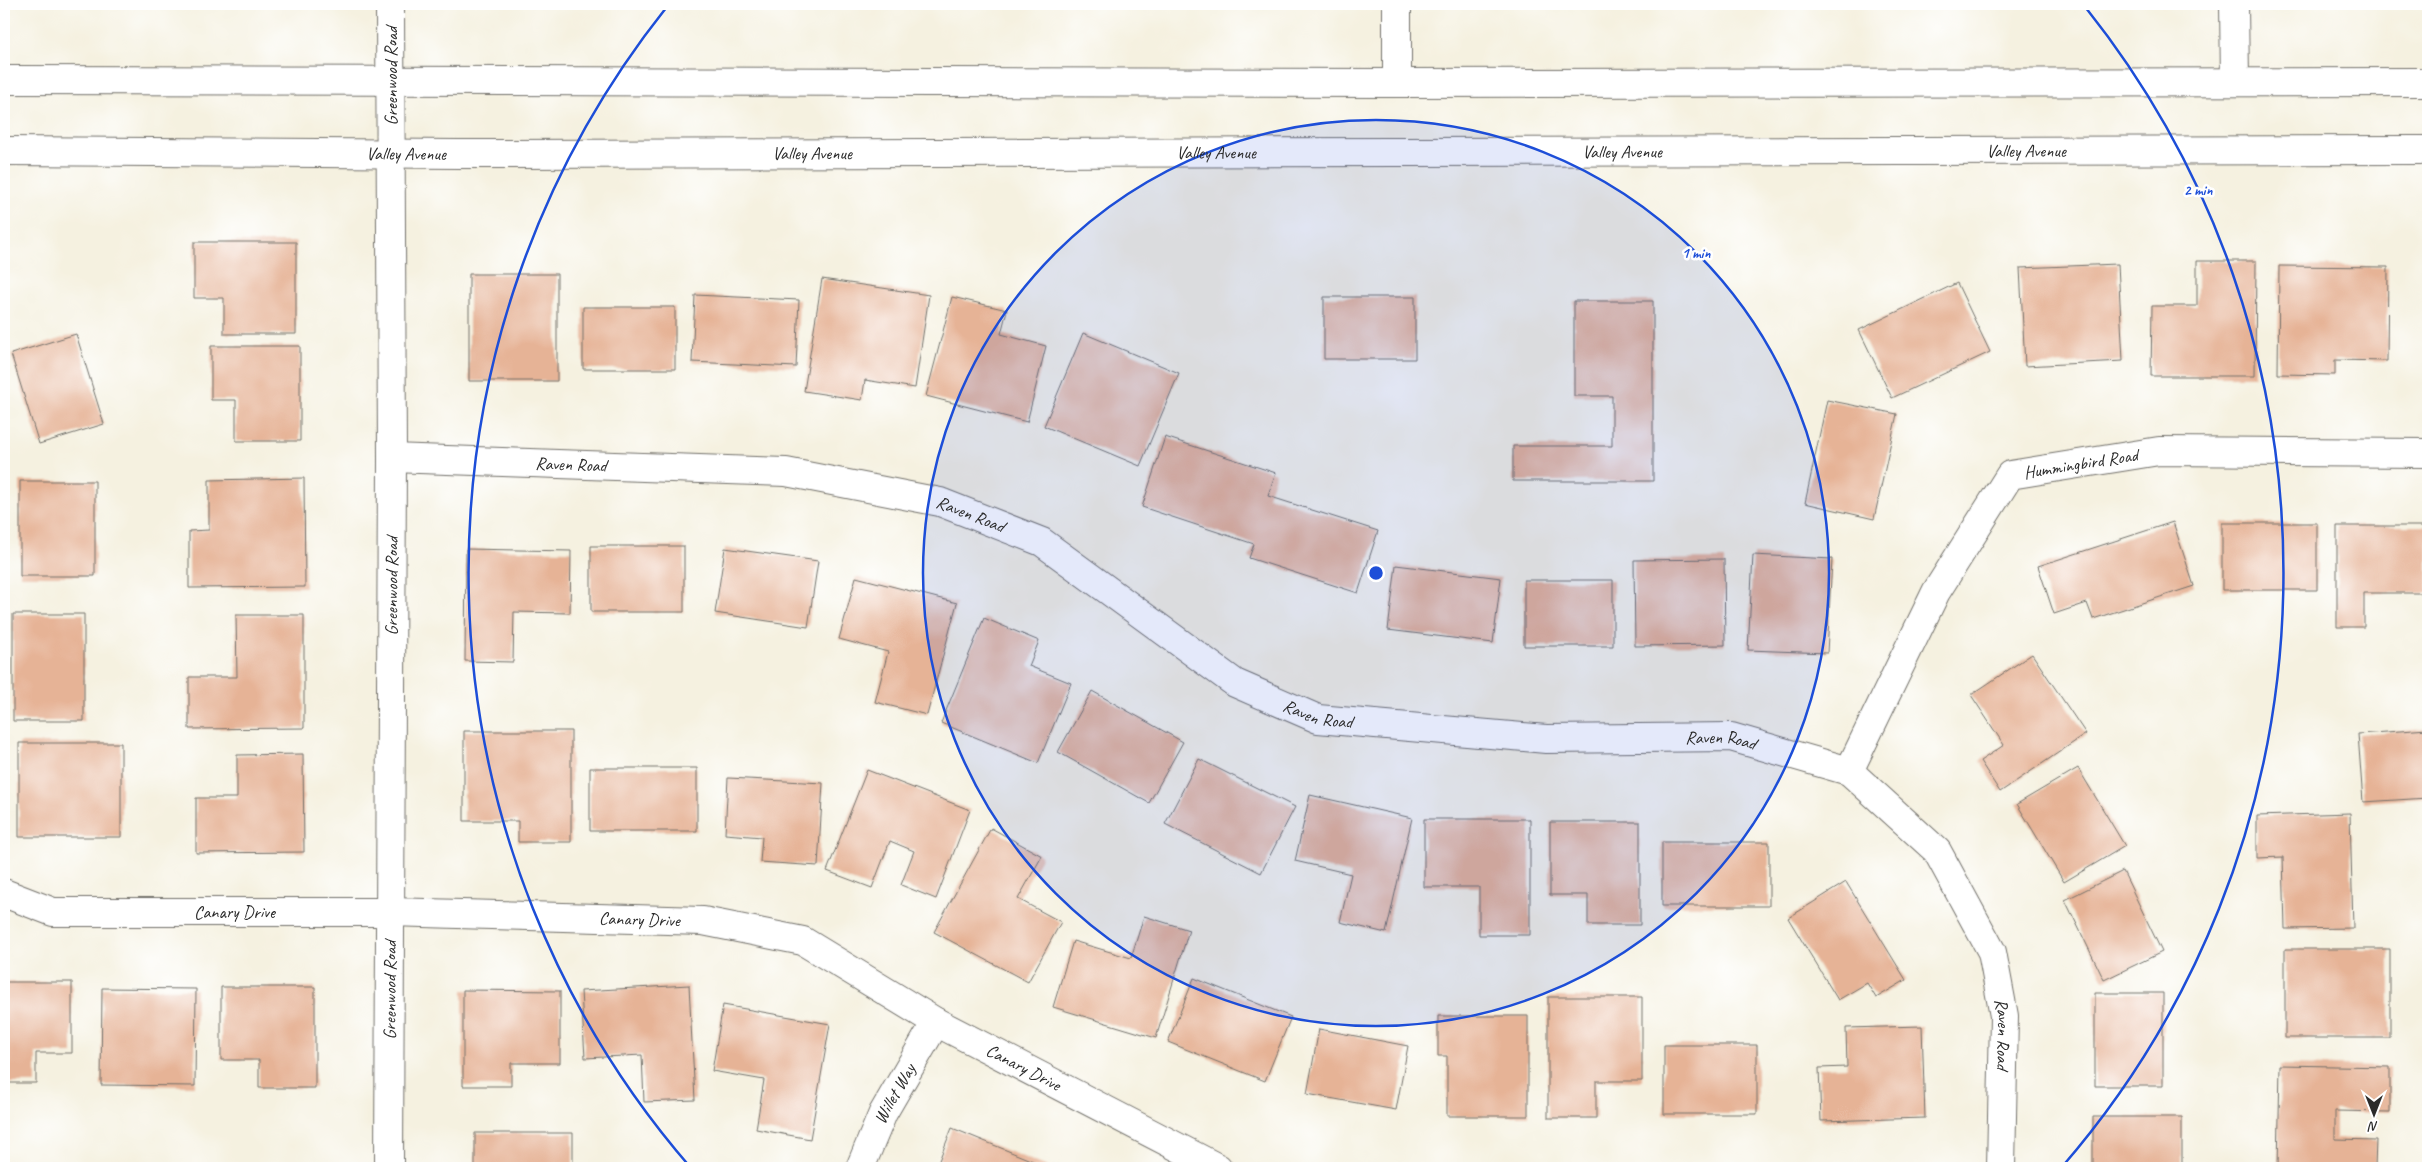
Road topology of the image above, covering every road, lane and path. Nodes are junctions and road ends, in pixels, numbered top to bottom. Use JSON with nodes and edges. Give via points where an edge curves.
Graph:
{"nodes":[{"id":1,"x":390,"y":4,"type":"edge"},
{"id":2,"x":1397,"y":4,"type":"edge"},
{"id":3,"x":2234,"y":4,"type":"edge"},
{"id":4,"x":4,"y":80,"type":"edge"},
{"id":5,"x":390,"y":81,"type":"junction"},
{"id":6,"x":2235,"y":82,"type":"junction"},
{"id":7,"x":2428,"y":82,"type":"edge"},
{"id":8,"x":1397,"y":83,"type":"junction"},
{"id":9,"x":2428,"y":150,"type":"edge"},
{"id":10,"x":4,"y":151,"type":"edge"},
{"id":11,"x":391,"y":152,"type":"junction"},
{"id":12,"x":2428,"y":453,"type":"edge"},
{"id":13,"x":392,"y":458,"type":"junction"},
{"id":14,"x":1849,"y":772,"type":"junction"},
{"id":15,"x":4,"y":893,"type":"edge"},
{"id":16,"x":390,"y":912,"type":"junction"},
{"id":17,"x":936,"y":1022,"type":"junction"},
{"id":18,"x":390,"y":1168,"type":"edge"},
{"id":19,"x":860,"y":1168,"type":"edge"},
{"id":20,"x":1218,"y":1168,"type":"edge"},
{"id":21,"x":2001,"y":1168,"type":"edge"}],
"edges":[{"from":1,"to":5,"type":"street","name":"Greenwood Road"},
{"from":2,"to":8,"type":"street"},
{"from":3,"to":6,"type":"street"},
{"from":4,"to":5,"type":"street"},
{"from":5,"to":8,"type":"street"},
{"from":5,"to":11,"type":"street","name":"Greenwood Road"},
{"from":6,"to":7,"type":"street"},
{"from":6,"to":8,"type":"street"},
{"from":9,"to":11,"type":"street","name":"Valley Avenue"},
{"from":10,"to":11,"type":"street","name":"Valley Avenue"},
{"from":11,"to":13,"type":"street","name":"Greenwood Road"},
{"from":12,"to":14,"type":"street","name":"Hummingbird Road","via":[[2159,451],[2010,474],[1936,592]]},
{"from":13,"to":14,"type":"street","name":"Raven Road","via":[[786,472],[940,502],[1042,542],[1235,683],[1318,719],[1546,739],[1731,737]]},
{"from":13,"to":16,"type":"street","name":"Greenwood Road"},
{"from":14,"to":21,"type":"street","name":"Raven Road","via":[[1937,851],[1992,952],[2004,1016]]},
{"from":15,"to":16,"type":"street","name":"Canary Drive","via":[[53,912]]},
{"from":16,"to":17,"type":"street","name":"Canary Drive","via":[[703,921],[803,941]]},
{"from":16,"to":18,"type":"street","name":"Greenwood Road"},
{"from":17,"to":19,"type":"street","name":"Willet Way","via":[[883,1113]]},
{"from":17,"to":20,"type":"street","name":"Canary Drive"}]}
